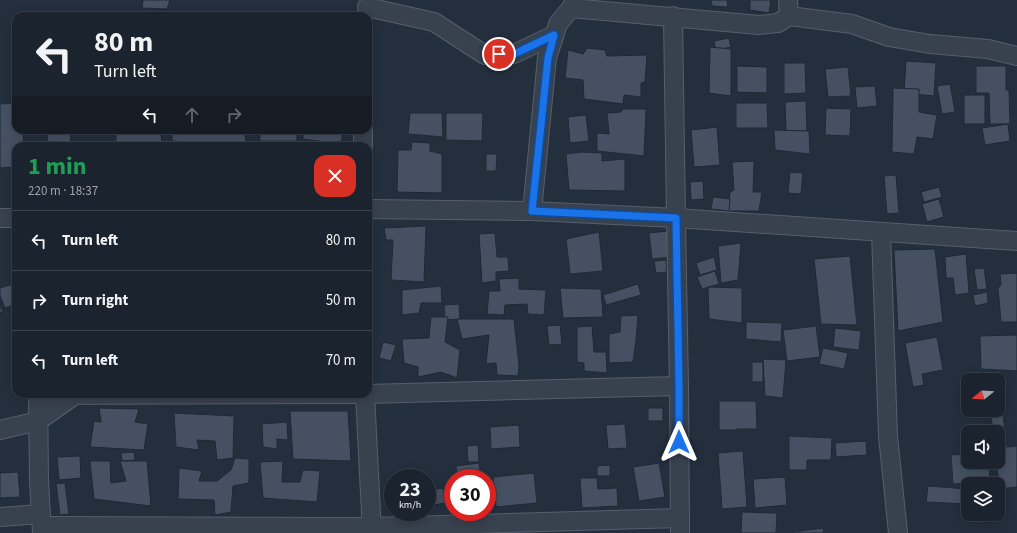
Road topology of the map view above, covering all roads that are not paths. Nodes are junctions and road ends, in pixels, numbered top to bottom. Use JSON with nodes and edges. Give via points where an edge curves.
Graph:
{"nodes":[{"id":1,"x":573,"y":4,"type":"edge"},
{"id":2,"x":367,"y":8,"type":"edge"},
{"id":3,"x":789,"y":8,"type":"edge"},
{"id":4,"x":674,"y":16,"type":"junction"},
{"id":5,"x":554,"y":35,"type":"junction"},
{"id":6,"x":1017,"y":56,"type":"edge"},
{"id":7,"x":372,"y":209,"type":"edge"},
{"id":8,"x":532,"y":211,"type":"junction"},
{"id":9,"x":0,"y":218,"type":"edge"},
{"id":10,"x":12,"y":218,"type":"edge"},
{"id":11,"x":676,"y":218,"type":"junction"},
{"id":12,"x":881,"y":232,"type":"junction"},
{"id":13,"x":1017,"y":241,"type":"edge"},
{"id":14,"x":679,"y":386,"type":"junction"},
{"id":15,"x":372,"y":394,"type":"edge"},
{"id":16,"x":38,"y":398,"type":"edge"},
{"id":17,"x":71,"y":398,"type":"edge"},
{"id":18,"x":365,"y":398,"type":"edge"},
{"id":19,"x":38,"y":421,"type":"junction"},
{"id":20,"x":0,"y":430,"type":"edge"},
{"id":21,"x":0,"y":517,"type":"edge"},
{"id":22,"x":42,"y":524,"type":"edge"},
{"id":23,"x":680,"y":526,"type":"edge"},
{"id":24,"x":372,"y":530,"type":"edge"},
{"id":25,"x":898,"y":533,"type":"edge"}],
"edges":[{"from":1,"to":4,"type":"street"},
{"from":1,"to":5,"type":"street","via":[[558,24]]},
{"from":2,"to":5,"type":"street","via":[[434,22],[485,54],[514,54]]},
{"from":3,"to":4,"type":"street","via":[[778,23],[759,25]]},
{"from":3,"to":6,"type":"street","via":[[852,24],[889,37],[930,44],[988,49]]},
{"from":4,"to":11,"type":"street"},
{"from":5,"to":8,"type":"street","via":[[548,58]]},
{"from":7,"to":8,"type":"street"},
{"from":8,"to":11,"type":"street"},
{"from":9,"to":10,"type":"street"},
{"from":11,"to":12,"type":"street"},
{"from":11,"to":14,"type":"street"},
{"from":12,"to":13,"type":"street"},
{"from":12,"to":25,"type":"street","via":[[888,436]]},
{"from":14,"to":15,"type":"street"},
{"from":14,"to":23,"type":"street"},
{"from":16,"to":19,"type":"street"},
{"from":17,"to":19,"type":"street"},
{"from":18,"to":24,"type":"street"},
{"from":19,"to":20,"type":"street"},
{"from":19,"to":22,"type":"street"},
{"from":21,"to":22,"type":"street"},
{"from":22,"to":24,"type":"street"},
{"from":23,"to":24,"type":"street"}]}
